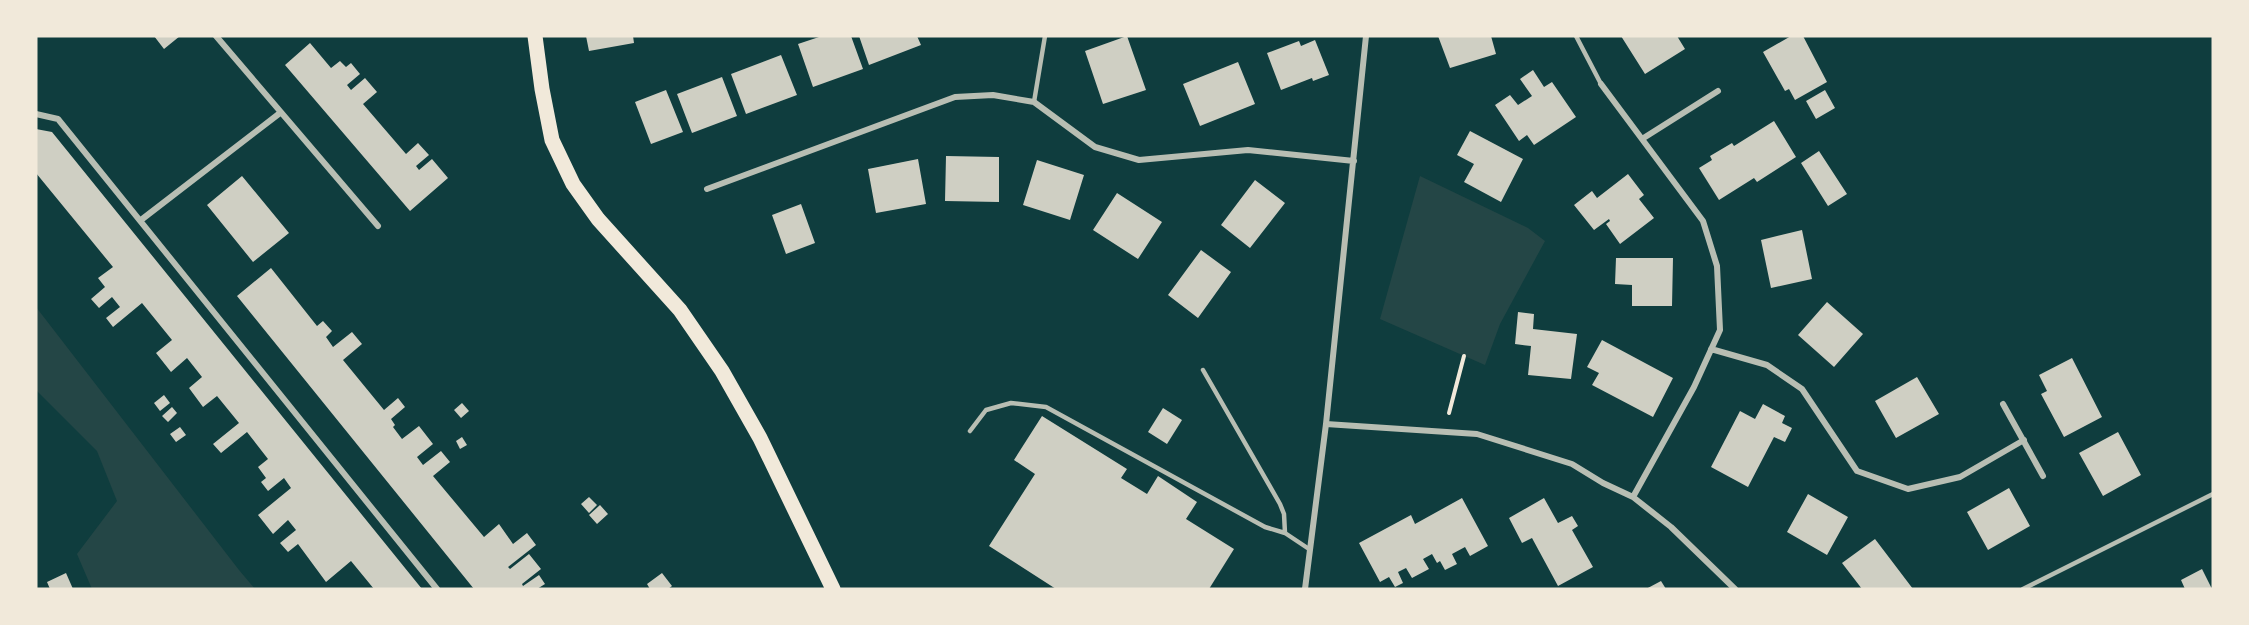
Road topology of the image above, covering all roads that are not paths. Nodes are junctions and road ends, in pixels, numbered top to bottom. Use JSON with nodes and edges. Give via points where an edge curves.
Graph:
{"nodes":[{"id":1,"x":216,"y":36,"type":"edge"},
{"id":2,"x":535,"y":36,"type":"edge"},
{"id":3,"x":1045,"y":36,"type":"edge"},
{"id":4,"x":1366,"y":36,"type":"edge"},
{"id":5,"x":1576,"y":36,"type":"edge"},
{"id":6,"x":1601,"y":84,"type":"joint"},
{"id":7,"x":1718,"y":91,"type":"dead end"},
{"id":8,"x":1034,"y":102,"type":"junction"},
{"id":9,"x":280,"y":113,"type":"junction"},
{"id":10,"x":36,"y":114,"type":"edge"},
{"id":11,"x":1642,"y":139,"type":"junction"},
{"id":12,"x":1354,"y":161,"type":"junction"},
{"id":13,"x":707,"y":189,"type":"dead end"},
{"id":14,"x":141,"y":220,"type":"junction"},
{"id":15,"x":378,"y":226,"type":"dead end"},
{"id":16,"x":1711,"y":349,"type":"junction"},
{"id":17,"x":1203,"y":370,"type":"dead end"},
{"id":18,"x":2003,"y":404,"type":"dead end"},
{"id":19,"x":1326,"y":424,"type":"junction"},
{"id":20,"x":970,"y":431,"type":"dead end"},
{"id":21,"x":2024,"y":440,"type":"junction"},
{"id":22,"x":2043,"y":476,"type":"dead end"},
{"id":23,"x":2213,"y":494,"type":"edge"},
{"id":24,"x":1633,"y":498,"type":"junction"},
{"id":25,"x":1285,"y":533,"type":"junction"},
{"id":26,"x":1309,"y":549,"type":"junction"},
{"id":27,"x":833,"y":588,"type":"edge"},
{"id":28,"x":437,"y":589,"type":"edge"},
{"id":29,"x":1305,"y":589,"type":"edge"},
{"id":30,"x":1735,"y":589,"type":"edge"},
{"id":31,"x":2023,"y":589,"type":"edge"}],
"edges":[{"from":1,"to":9,"type":"street"},
{"from":2,"to":27,"type":"main road","via":[[552,140],[573,184],[598,219],[680,310],[722,371],[760,438]]},
{"from":3,"to":8,"type":"lane"},
{"from":4,"to":12,"type":"street"},
{"from":5,"to":6,"type":"lane"},
{"from":6,"to":11,"type":"street"},
{"from":7,"to":11,"type":"street"},
{"from":8,"to":12,"type":"street","via":[[1095,147],[1139,160],[1248,150]]},
{"from":8,"to":13,"type":"street","via":[[993,95],[955,97]]},
{"from":9,"to":14,"type":"street"},
{"from":9,"to":15,"type":"street"},
{"from":10,"to":14,"type":"street","via":[[58,118]]},
{"from":11,"to":16,"type":"street","via":[[1703,221],[1717,266],[1720,330]]},
{"from":12,"to":19,"type":"street"},
{"from":14,"to":28,"type":"street"},
{"from":16,"to":21,"type":"street","via":[[1767,365],[1802,389],[1857,471],[1908,489],[1960,477]]},
{"from":16,"to":24,"type":"street"},
{"from":17,"to":25,"type":"lane","via":[[1280,504]]},
{"from":18,"to":21,"type":"street"},
{"from":19,"to":24,"type":"street","via":[[1478,434],[1572,464]]},
{"from":19,"to":26,"type":"street"},
{"from":20,"to":25,"type":"lane","via":[[986,410],[1011,404],[1046,407],[1265,527]]},
{"from":21,"to":22,"type":"street"},
{"from":23,"to":31,"type":"lane"},
{"from":24,"to":30,"type":"street","via":[[1671,527]]},
{"from":25,"to":26,"type":"lane"},
{"from":26,"to":29,"type":"street"}]}
